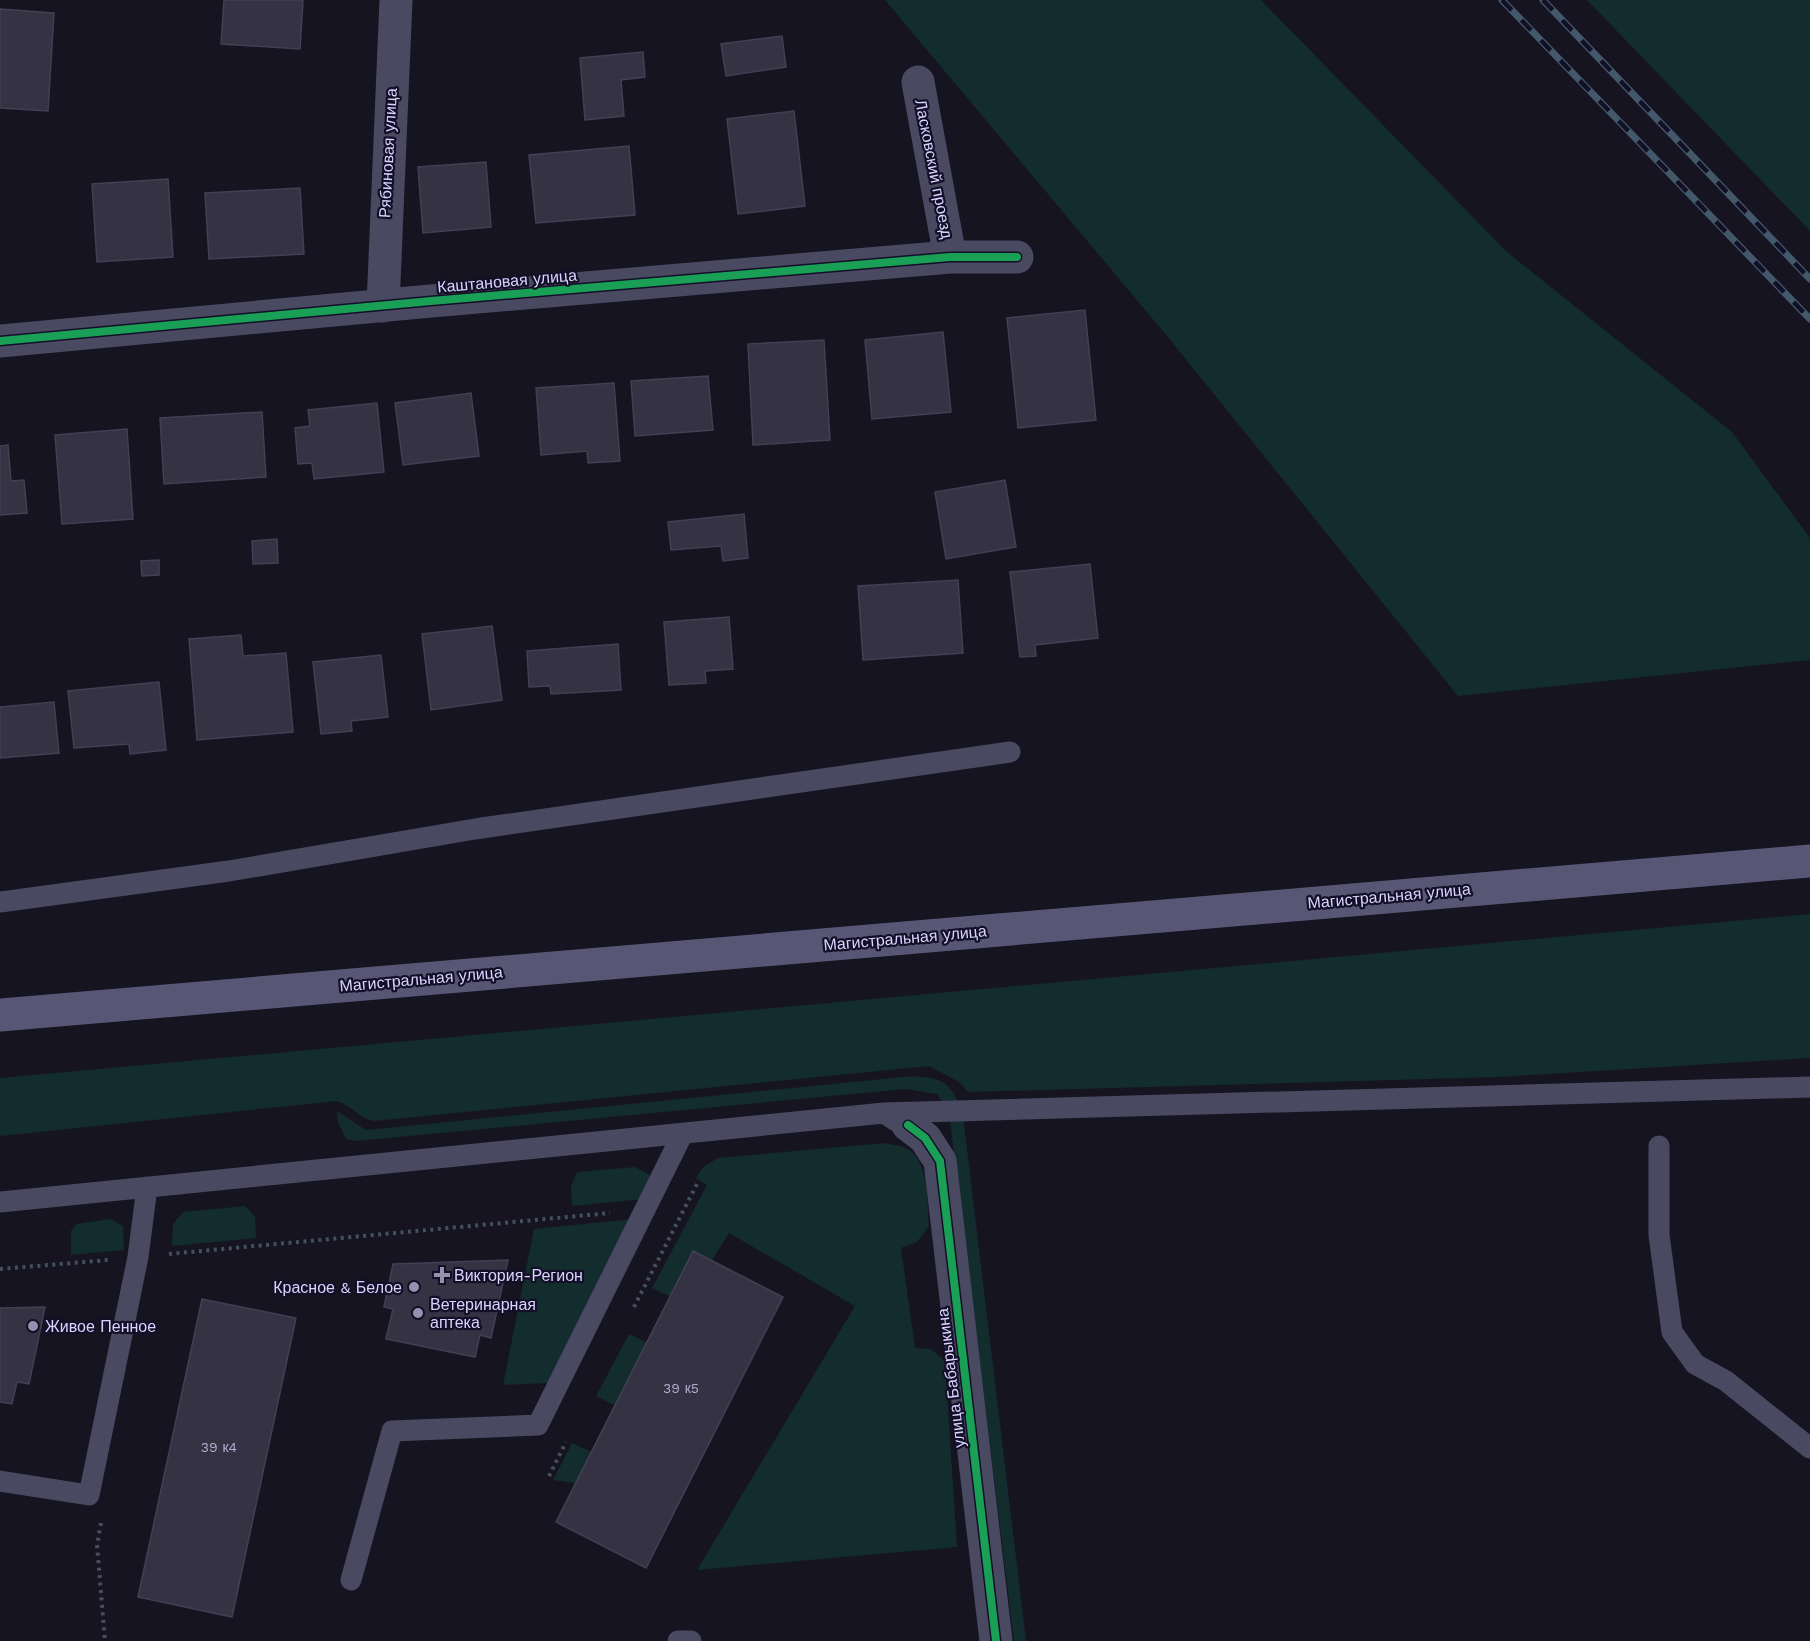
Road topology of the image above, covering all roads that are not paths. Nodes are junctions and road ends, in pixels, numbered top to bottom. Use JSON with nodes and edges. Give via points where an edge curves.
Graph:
{"nodes":[{"id":1,"x":396,"y":0,"type":"edge"},
{"id":2,"x":918,"y":82,"type":"dead end"},
{"id":3,"x":950,"y":257,"type":"junction"},
{"id":4,"x":1017,"y":257,"type":"dead end"},
{"id":5,"x":383,"y":306,"type":"junction"},
{"id":6,"x":0,"y":341,"type":"edge"},
{"id":7,"x":1010,"y":752,"type":"dead end"},
{"id":8,"x":1810,"y":861,"type":"edge"},
{"id":9,"x":0,"y":902,"type":"edge"},
{"id":10,"x":0,"y":1015,"type":"edge"},
{"id":11,"x":1810,"y":1088,"type":"edge"},
{"id":12,"x":896,"y":1119,"type":"junction"},
{"id":13,"x":682,"y":1136,"type":"junction"},
{"id":14,"x":1659,"y":1146,"type":"dead end"},
{"id":15,"x":147,"y":1187,"type":"junction"},
{"id":16,"x":0,"y":1202,"type":"edge"},
{"id":17,"x":1810,"y":1448,"type":"edge"},
{"id":18,"x":0,"y":1481,"type":"edge"},
{"id":19,"x":351,"y":1580,"type":"dead end"},
{"id":20,"x":678,"y":1641,"type":"edge"},
{"id":21,"x":691,"y":1641,"type":"edge"},
{"id":22,"x":996,"y":1641,"type":"edge"}],
"edges":[{"from":1,"to":5,"type":"street","name":"Рябиновая улица"},
{"from":2,"to":3,"type":"street","name":"Ласковский проезд"},
{"from":3,"to":4,"type":"street","name":"Каштановая улица"},
{"from":3,"to":5,"type":"street","name":"Каштановая улица"},
{"from":5,"to":6,"type":"street","name":"Каштановая улица"},
{"from":7,"to":9,"type":"lane"},
{"from":8,"to":10,"type":"main road","name":"Магистральная улица"},
{"from":11,"to":12,"type":"lane"},
{"from":12,"to":13,"type":"lane"},
{"from":12,"to":22,"type":"street","name":"улица Бабарыкина","via":[[924,1138],[940,1161]]},
{"from":13,"to":15,"type":"lane"},
{"from":13,"to":19,"type":"lane","via":[[538,1425],[392,1431]]},
{"from":14,"to":17,"type":"lane","via":[[1659,1235],[1672,1332],[1695,1364],[1726,1381]]},
{"from":15,"to":16,"type":"lane"},
{"from":15,"to":18,"type":"lane","via":[[138,1257],[89,1495]]},
{"from":20,"to":21,"type":"lane"}]}
